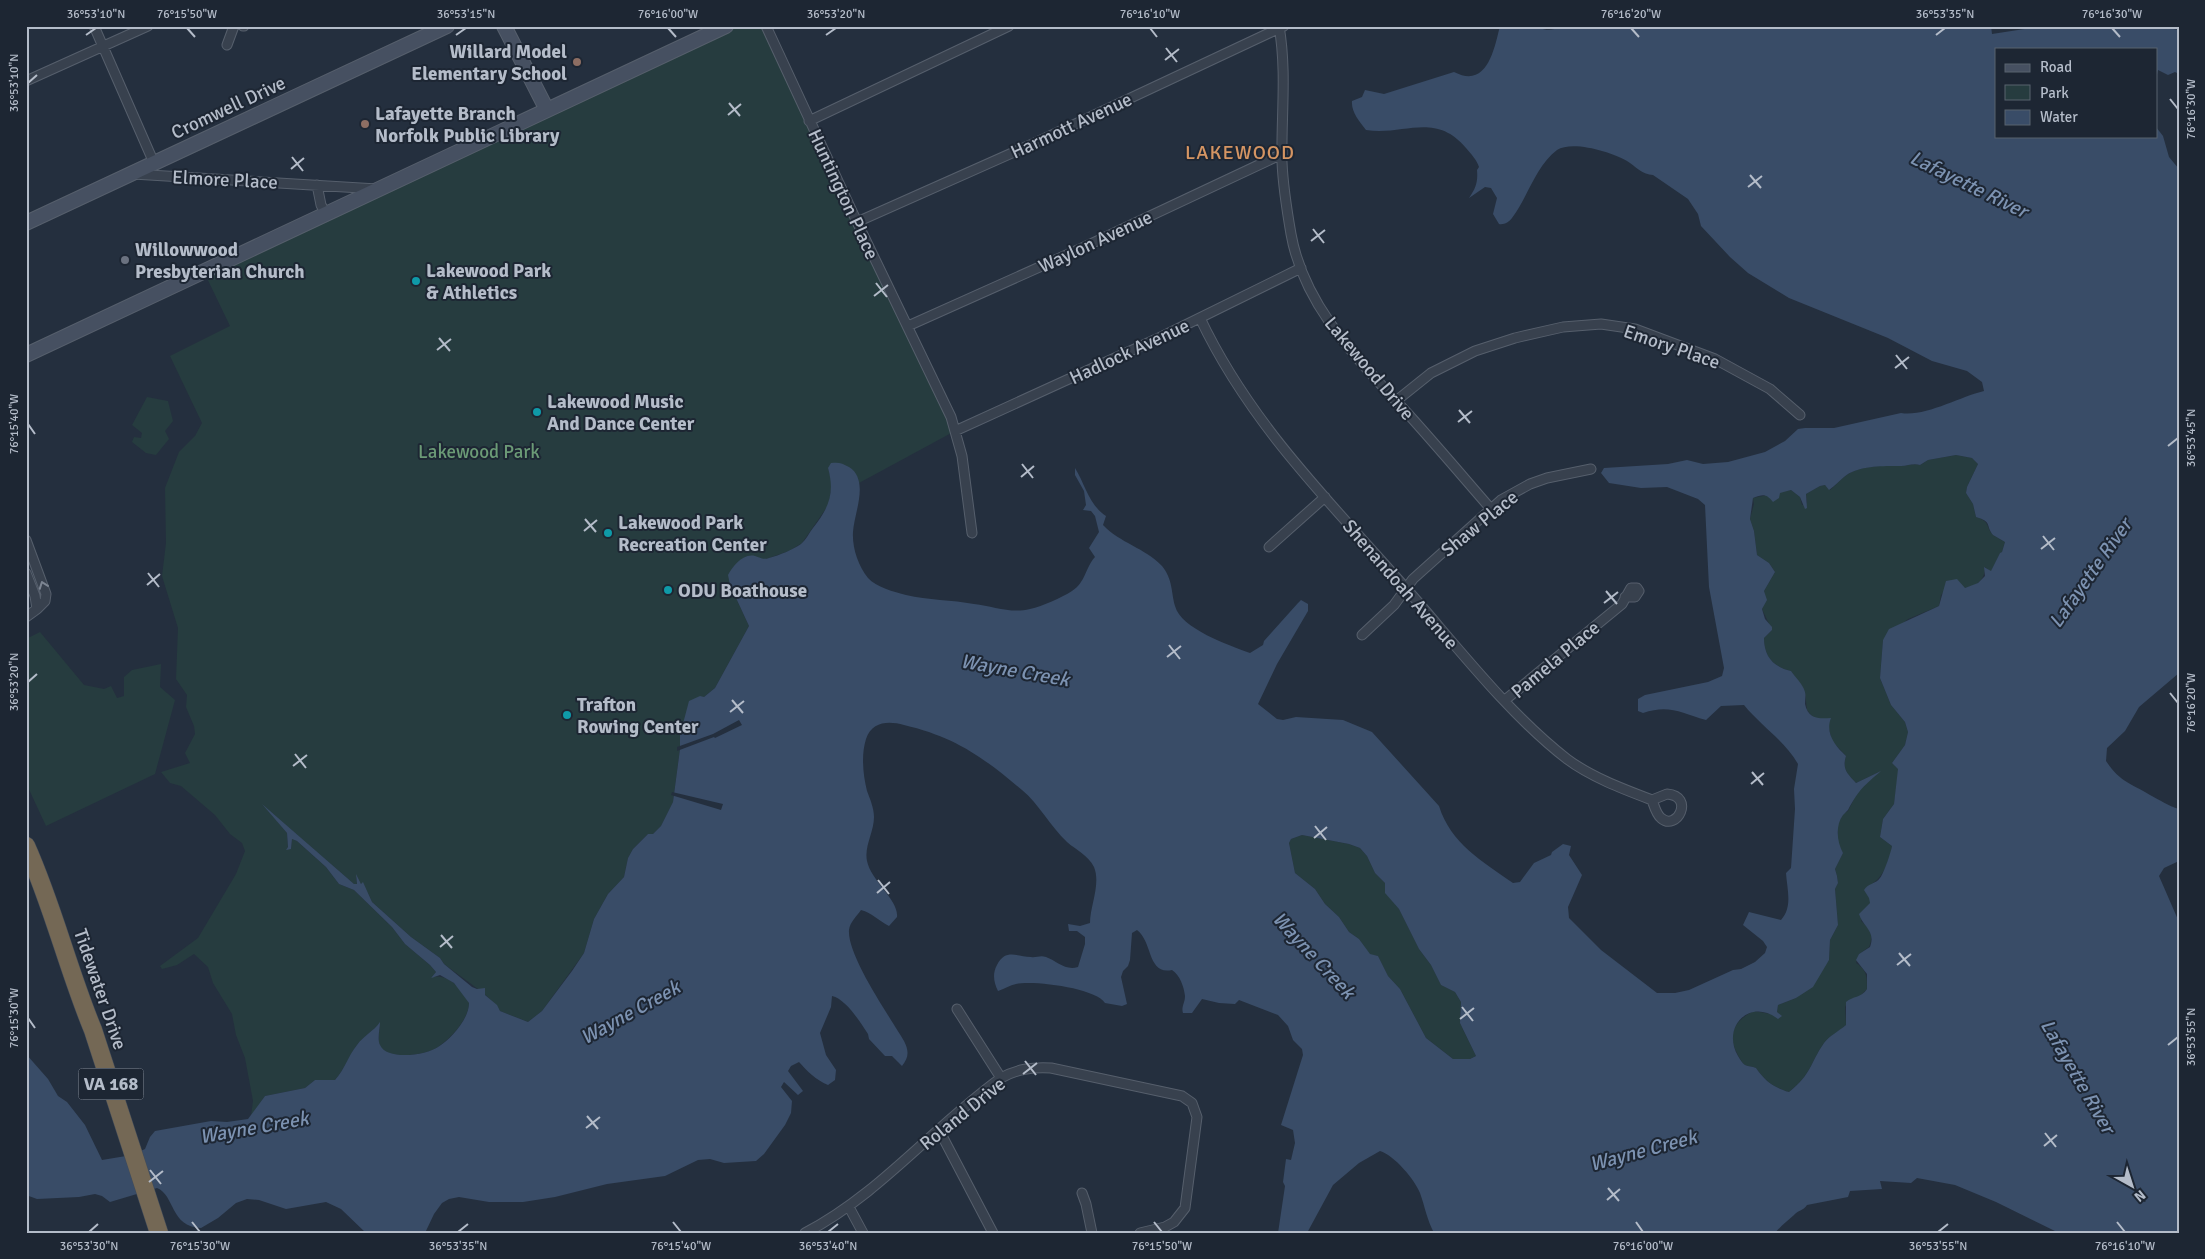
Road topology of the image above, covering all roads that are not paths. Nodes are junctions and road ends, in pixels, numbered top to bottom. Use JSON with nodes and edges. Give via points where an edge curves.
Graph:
{"nodes":[{"id":1,"x":94,"y":26,"type":"edge"},
{"id":2,"x":148,"y":26,"type":"edge"},
{"id":3,"x":234,"y":26,"type":"edge"},
{"id":4,"x":447,"y":26,"type":"edge"},
{"id":5,"x":504,"y":26,"type":"edge"},
{"id":6,"x":726,"y":26,"type":"edge"},
{"id":7,"x":766,"y":26,"type":"edge"},
{"id":8,"x":1009,"y":26,"type":"edge"},
{"id":9,"x":1281,"y":27,"type":"edge"},
{"id":10,"x":227,"y":45,"type":"dead end"},
{"id":11,"x":102,"y":46,"type":"junction"},
{"id":12,"x":26,"y":81,"type":"edge"},
{"id":13,"x":547,"y":110,"type":"junction"},
{"id":14,"x":809,"y":121,"type":"junction"},
{"id":15,"x":1282,"y":154,"type":"junction"},
{"id":16,"x":154,"y":162,"type":"junction"},
{"id":17,"x":131,"y":174,"type":"junction"},
{"id":18,"x":317,"y":184,"type":"junction"},
{"id":19,"x":380,"y":189,"type":"junction"},
{"id":20,"x":326,"y":214,"type":"junction"},
{"id":21,"x":857,"y":222,"type":"junction"},
{"id":22,"x":26,"y":223,"type":"edge"},
{"id":23,"x":1301,"y":268,"type":"junction"},
{"id":24,"x":1200,"y":318,"type":"junction"},
{"id":25,"x":908,"y":326,"type":"junction"},
{"id":26,"x":26,"y":355,"type":"edge"},
{"id":27,"x":1396,"y":401,"type":"junction"},
{"id":28,"x":1800,"y":415,"type":"dead end"},
{"id":29,"x":955,"y":431,"type":"junction"},
{"id":30,"x":1591,"y":469,"type":"dead end"},
{"id":31,"x":1325,"y":497,"type":"junction"},
{"id":32,"x":1491,"y":509,"type":"junction"},
{"id":33,"x":972,"y":533,"type":"dead end"},
{"id":34,"x":26,"y":540,"type":"edge"},
{"id":35,"x":1270,"y":547,"type":"dead end"},
{"id":36,"x":26,"y":573,"type":"edge"},
{"id":37,"x":1406,"y":589,"type":"junction"},
{"id":38,"x":1625,"y":597,"type":"dead end"},
{"id":39,"x":36,"y":609,"type":"junction"},
{"id":40,"x":26,"y":617,"type":"edge"},
{"id":41,"x":1362,"y":635,"type":"dead end"},
{"id":42,"x":1505,"y":700,"type":"junction"},
{"id":43,"x":1652,"y":800,"type":"dead end"},
{"id":44,"x":26,"y":846,"type":"edge"},
{"id":45,"x":956,"y":1009,"type":"dead end"},
{"id":46,"x":1000,"y":1078,"type":"junction"},
{"id":47,"x":939,"y":1130,"type":"junction"},
{"id":48,"x":1082,"y":1193,"type":"dead end"},
{"id":49,"x":849,"y":1207,"type":"junction"},
{"id":50,"x":159,"y":1233,"type":"edge"},
{"id":51,"x":805,"y":1233,"type":"edge"},
{"id":52,"x":863,"y":1233,"type":"edge"},
{"id":53,"x":992,"y":1233,"type":"edge"},
{"id":54,"x":1092,"y":1233,"type":"edge"},
{"id":55,"x":1140,"y":1233,"type":"edge"}],
"edges":[{"from":1,"to":11,"type":"street","name":"Elmore Place"},
{"from":2,"to":11,"type":"street"},
{"from":3,"to":10,"type":"street"},
{"from":4,"to":16,"type":"street","name":"Cromwell Drive"},
{"from":5,"to":13,"type":"street"},
{"from":6,"to":13,"type":"street"},
{"from":7,"to":14,"type":"street","name":"Huntington Place"},
{"from":8,"to":14,"type":"street"},
{"from":9,"to":15,"type":"street","name":"Lakewood Drive","via":[[1284,75]]},
{"from":9,"to":21,"type":"street","name":"Harmott Avenue"},
{"from":11,"to":12,"type":"street"},
{"from":11,"to":16,"type":"street","name":"Elmore Place"},
{"from":13,"to":19,"type":"street"},
{"from":14,"to":21,"type":"street","name":"Huntington Place"},
{"from":15,"to":23,"type":"street","name":"Lakewood Drive","via":[[1291,235]]},
{"from":15,"to":25,"type":"street","name":"Waylon Avenue"},
{"from":16,"to":17,"type":"street","name":"Cromwell Drive"},
{"from":17,"to":18,"type":"street","name":"Elmore Place"},
{"from":17,"to":22,"type":"street","name":"Cromwell Drive"},
{"from":18,"to":19,"type":"street","name":"Elmore Place"},
{"from":18,"to":20,"type":"street"},
{"from":19,"to":20,"type":"street"},
{"from":20,"to":26,"type":"street"},
{"from":21,"to":25,"type":"street","name":"Huntington Place"},
{"from":23,"to":24,"type":"street","name":"Hadlock Avenue"},
{"from":23,"to":27,"type":"street","name":"Lakewood Drive","via":[[1335,330]]},
{"from":24,"to":29,"type":"street","name":"Hadlock Avenue"},
{"from":24,"to":31,"type":"street","name":"Shenandoah Avenue","via":[[1221,362],[1241,393],[1283,450]]},
{"from":25,"to":29,"type":"street","name":"Huntington Place"},
{"from":27,"to":28,"type":"street","name":"Emory Place","via":[[1431,373],[1475,351],[1563,327],[1601,324],[1635,328],[1729,366],[1770,389]]},
{"from":27,"to":32,"type":"street","name":"Lakewood Drive"},
{"from":29,"to":33,"type":"street","name":"Huntington Place","via":[[962,456]]},
{"from":30,"to":32,"type":"street","name":"Shaw Place","via":[[1530,484]]},
{"from":31,"to":35,"type":"street"},
{"from":31,"to":37,"type":"street","name":"Shenandoah Avenue"},
{"from":32,"to":37,"type":"street","name":"Shaw Place"},
{"from":39,"to":34,"type":"street","one_way":true,"via":[[45,601],[46,594]]},
{"from":36,"to":39,"type":"street","via":[[35,596]]},
{"from":37,"to":41,"type":"street","name":"Shaw Place"},
{"from":37,"to":42,"type":"street","name":"Shenandoah Avenue"},
{"from":38,"to":42,"type":"street","name":"Pamela Place","via":[[1622,604]]},
{"from":39,"to":40,"type":"street"},
{"from":42,"to":43,"type":"street","name":"Shenandoah Avenue","via":[[1568,759],[1618,787]]},
{"from":44,"to":50,"type":"highway","name":"Tidewater Drive","number":"VA 168","via":[[93,1030]]},
{"from":45,"to":46,"type":"street"},
{"from":46,"to":47,"type":"street","name":"Roland Drive"},
{"from":46,"to":55,"type":"street","name":"Roland Drive","via":[[1021,1069],[1051,1068],[1182,1096],[1192,1103],[1197,1117],[1182,1214],[1165,1227]]},
{"from":47,"to":49,"type":"street","name":"Roland Drive"},
{"from":47,"to":53,"type":"street"},
{"from":48,"to":54,"type":"street"},
{"from":49,"to":51,"type":"street","name":"Roland Drive"},
{"from":49,"to":52,"type":"street"}]}
